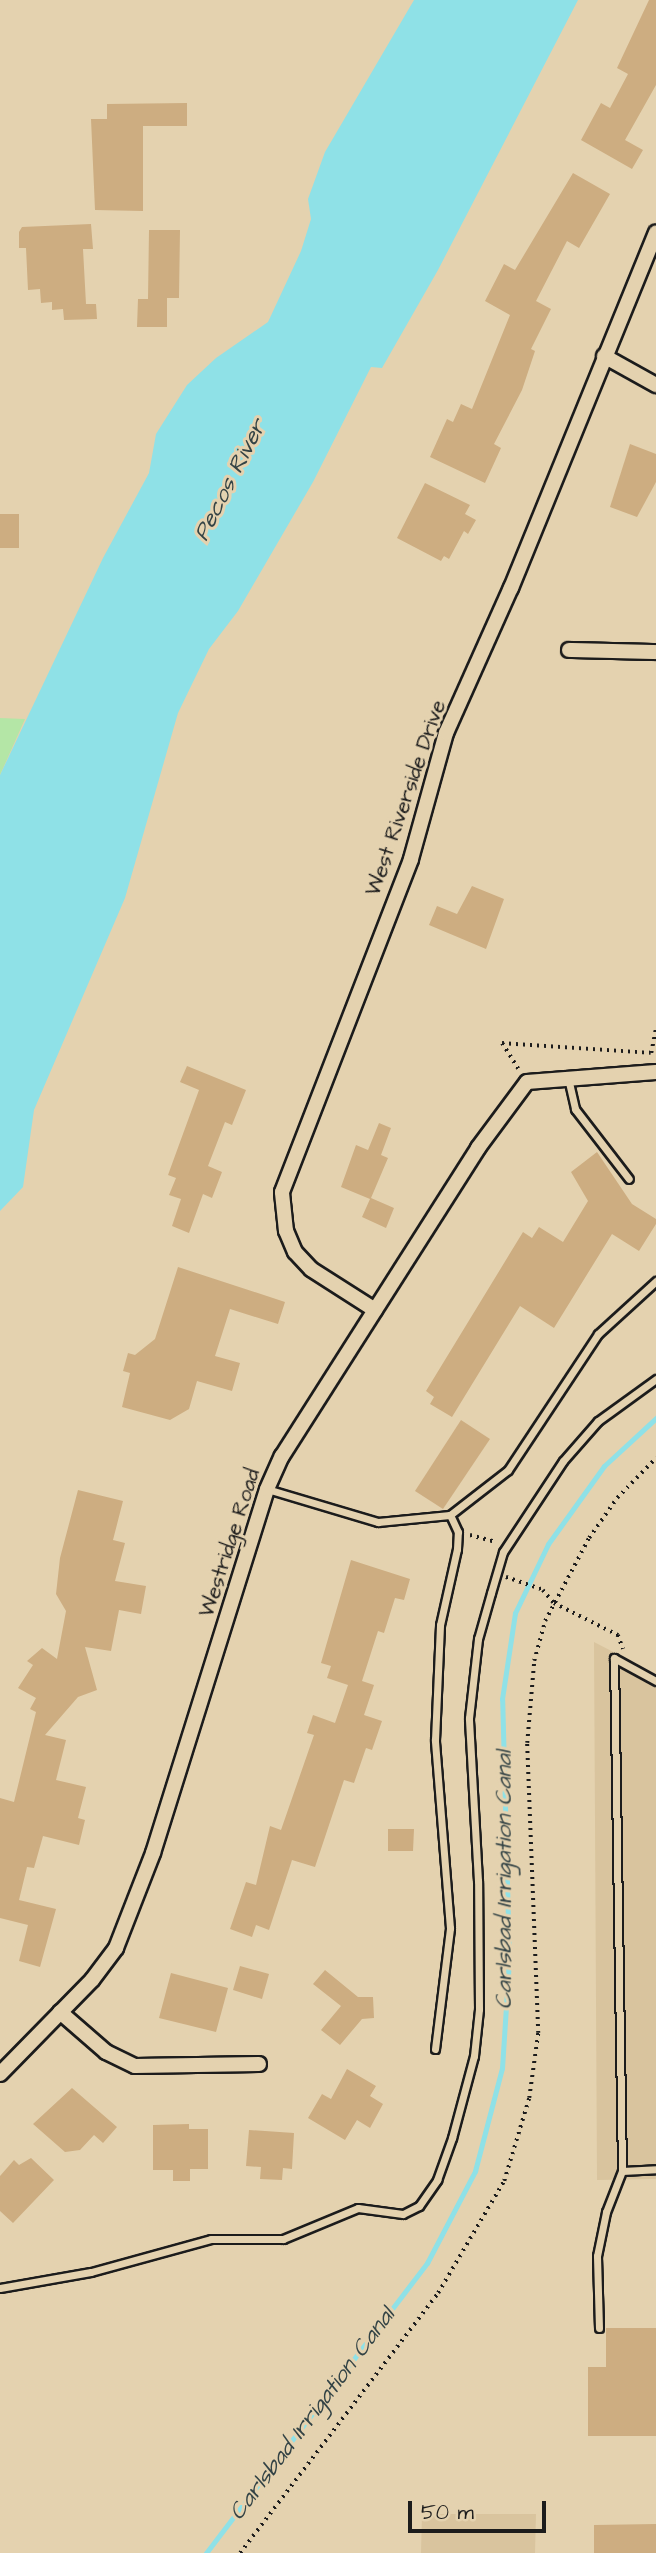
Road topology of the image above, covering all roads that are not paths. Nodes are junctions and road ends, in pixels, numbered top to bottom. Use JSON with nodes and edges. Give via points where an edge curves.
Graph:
{"nodes":[{"id":1,"x":656,"y":232,"type":"edge"},
{"id":2,"x":604,"y":356,"type":"junction"},
{"id":3,"x":656,"y":385,"type":"edge"},
{"id":4,"x":569,"y":650,"type":"dead end"},
{"id":5,"x":656,"y":652,"type":"edge"},
{"id":6,"x":656,"y":1072,"type":"edge"},
{"id":7,"x":568,"y":1079,"type":"junction"},
{"id":8,"x":629,"y":1179,"type":"dead end"},
{"id":9,"x":655,"y":1285,"type":"edge"},
{"id":10,"x":375,"y":1310,"type":"junction"},
{"id":11,"x":656,"y":1379,"type":"edge"},
{"id":12,"x":267,"y":1489,"type":"junction"},
{"id":13,"x":450,"y":1515,"type":"junction"},
{"id":14,"x":656,"y":1681,"type":"edge"},
{"id":15,"x":60,"y":2012,"type":"junction"},
{"id":16,"x":435,"y":2049,"type":"dead end"},
{"id":17,"x":259,"y":2064,"type":"dead end"},
{"id":18,"x":0,"y":2074,"type":"edge"},
{"id":19,"x":656,"y":2169,"type":"edge"},
{"id":20,"x":622,"y":2171,"type":"junction"},
{"id":21,"x":0,"y":2288,"type":"edge"},
{"id":22,"x":599,"y":2328,"type":"dead end"}],
"edges":[{"from":1,"to":2,"type":"street","name":"West Riverside Drive"},
{"from":2,"to":3,"type":"street"},
{"from":2,"to":10,"type":"street","name":"West Riverside Drive","via":[[511,588],[446,733],[411,859],[282,1192],[286,1231],[295,1252],[311,1269]]},
{"from":4,"to":5,"type":"street"},
{"from":6,"to":7,"type":"street"},
{"from":7,"to":8,"type":"lane","via":[[575,1109]]},
{"from":7,"to":10,"type":"street","name":"Westridge Road","via":[[527,1082],[478,1147]]},
{"from":9,"to":13,"type":"lane","via":[[598,1334],[508,1470]]},
{"from":10,"to":12,"type":"street","name":"Westridge Road","via":[[282,1456]]},
{"from":11,"to":21,"type":"lane","via":[[598,1421],[563,1461],[508,1545],[497,1573],[471,1683],[479,1949],[474,2056],[461,2113],[436,2180],[419,2206],[403,2214],[358,2208],[283,2239],[211,2239],[113,2267]]},
{"from":12,"to":13,"type":"lane","via":[[378,1522]]},
{"from":12,"to":15,"type":"street","name":"Westridge Road","via":[[133,1912],[116,1948]]},
{"from":13,"to":16,"type":"lane","via":[[458,1532],[440,1625],[435,1773],[450,1928]]},
{"from":14,"to":20,"type":"lane","via":[[614,1658]]},
{"from":15,"to":17,"type":"street","via":[[106,2052],[135,2066]]},
{"from":15,"to":18,"type":"street","name":"Westridge Road"},
{"from":19,"to":20,"type":"lane"},
{"from":20,"to":22,"type":"lane","via":[[597,2256]]}]}
